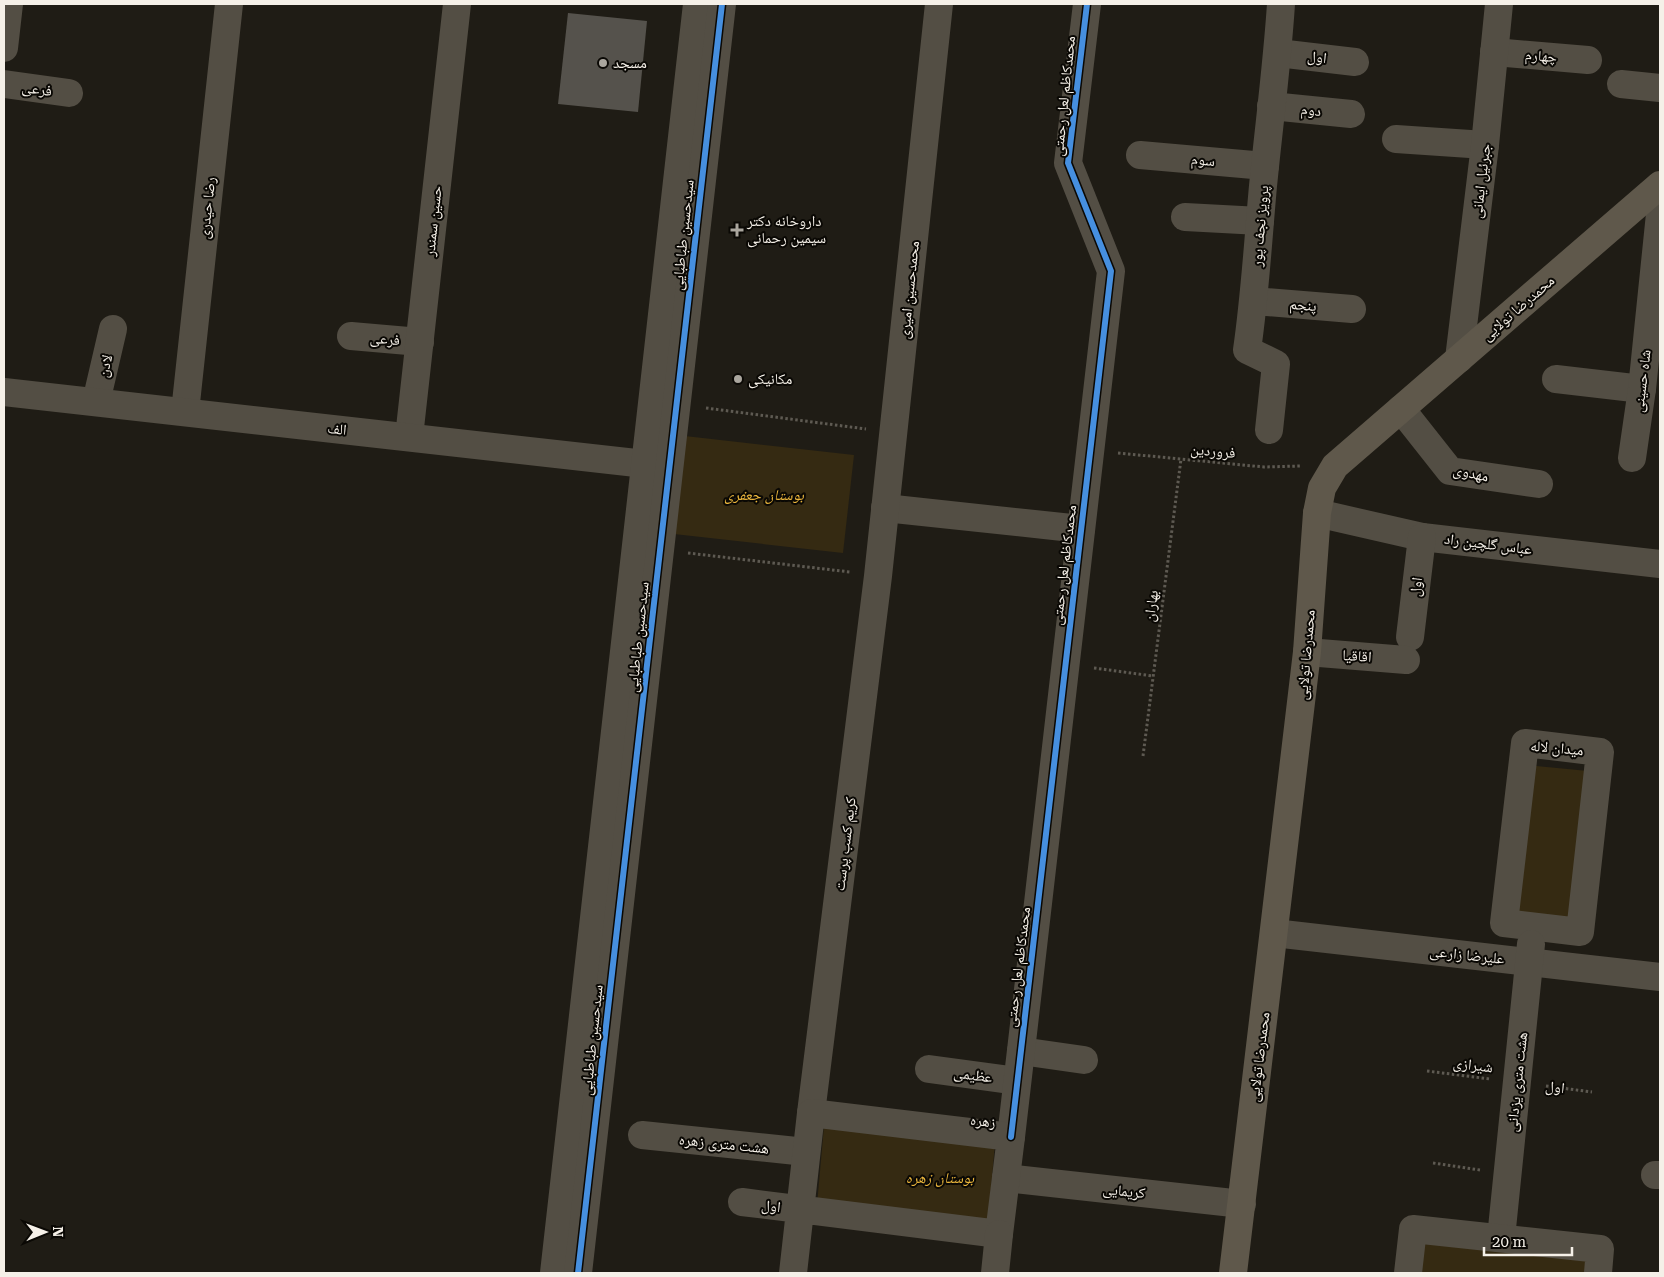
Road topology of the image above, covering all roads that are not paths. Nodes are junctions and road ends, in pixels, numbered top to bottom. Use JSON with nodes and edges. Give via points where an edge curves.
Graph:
{"nodes":[{"id":1,"x":9,"y":4,"type":"edge"},
{"id":2,"x":229,"y":4,"type":"edge"},
{"id":3,"x":457,"y":4,"type":"edge"},
{"id":4,"x":698,"y":4,"type":"edge"},
{"id":5,"x":722,"y":4,"type":"edge"},
{"id":6,"x":939,"y":4,"type":"edge"},
{"id":7,"x":1086,"y":4,"type":"edge"},
{"id":8,"x":1282,"y":4,"type":"edge"},
{"id":9,"x":1499,"y":4,"type":"edge"},
{"id":10,"x":4,"y":48,"type":"edge"},
{"id":11,"x":1278,"y":52,"type":"junction"},
{"id":12,"x":1494,"y":52,"type":"junction"},
{"id":13,"x":1588,"y":60,"type":"dead end"},
{"id":14,"x":1355,"y":62,"type":"dead end"},
{"id":15,"x":4,"y":84,"type":"edge"},
{"id":16,"x":1622,"y":84,"type":"dead end"},
{"id":17,"x":1660,"y":88,"type":"edge"},
{"id":18,"x":69,"y":93,"type":"dead end"},
{"id":19,"x":1271,"y":106,"type":"junction"},
{"id":20,"x":1351,"y":114,"type":"dead end"},
{"id":21,"x":1396,"y":139,"type":"dead end"},
{"id":22,"x":1485,"y":145,"type":"junction"},
{"id":23,"x":1140,"y":155,"type":"dead end"},
{"id":24,"x":1265,"y":166,"type":"junction"},
{"id":25,"x":1660,"y":185,"type":"edge"},
{"id":26,"x":1660,"y":214,"type":"edge"},
{"id":27,"x":1185,"y":217,"type":"dead end"},
{"id":28,"x":1260,"y":221,"type":"junction"},
{"id":29,"x":1254,"y":301,"type":"junction"},
{"id":30,"x":1352,"y":309,"type":"dead end"},
{"id":31,"x":113,"y":329,"type":"dead end"},
{"id":32,"x":351,"y":336,"type":"dead end"},
{"id":33,"x":420,"y":342,"type":"junction"},
{"id":34,"x":1459,"y":359,"type":"junction"},
{"id":35,"x":1556,"y":379,"type":"dead end"},
{"id":36,"x":1642,"y":389,"type":"junction"},
{"id":37,"x":4,"y":392,"type":"edge"},
{"id":38,"x":96,"y":402,"type":"junction"},
{"id":39,"x":1401,"y":409,"type":"junction"},
{"id":40,"x":185,"y":412,"type":"junction"},
{"id":41,"x":1268,"y":430,"type":"dead end"},
{"id":42,"x":409,"y":438,"type":"junction"},
{"id":43,"x":1632,"y":458,"type":"dead end"},
{"id":44,"x":658,"y":465,"type":"junction"},
{"id":45,"x":1539,"y":484,"type":"dead end"},
{"id":46,"x":885,"y":508,"type":"junction"},
{"id":47,"x":1317,"y":513,"type":"junction"},
{"id":48,"x":1081,"y":529,"type":"junction"},
{"id":49,"x":1422,"y":536,"type":"junction"},
{"id":50,"x":1660,"y":564,"type":"edge"},
{"id":51,"x":878,"y":576,"type":"joint"},
{"id":52,"x":1408,"y":649,"type":"joint"},
{"id":53,"x":1308,"y":652,"type":"junction"},
{"id":54,"x":1533,"y":926,"type":"junction"},
{"id":55,"x":1274,"y":934,"type":"junction"},
{"id":56,"x":1529,"y":962,"type":"junction"},
{"id":57,"x":1660,"y":977,"type":"edge"},
{"id":58,"x":1021,"y":1051,"type":"junction"},
{"id":59,"x":1084,"y":1060,"type":"dead end"},
{"id":60,"x":929,"y":1068,"type":"dead end"},
{"id":61,"x":1017,"y":1081,"type":"junction"},
{"id":62,"x":811,"y":1113,"type":"junction"},
{"id":63,"x":642,"y":1135,"type":"dead end"},
{"id":64,"x":1011,"y":1137,"type":"junction"},
{"id":65,"x":806,"y":1152,"type":"junction"},
{"id":66,"x":1006,"y":1178,"type":"junction"},
{"id":67,"x":742,"y":1202,"type":"dead end"},
{"id":68,"x":1242,"y":1204,"type":"junction"},
{"id":69,"x":800,"y":1209,"type":"junction"},
{"id":70,"x":1000,"y":1234,"type":"junction"},
{"id":71,"x":1501,"y":1238,"type":"junction"},
{"id":72,"x":554,"y":1273,"type":"edge"},
{"id":73,"x":578,"y":1273,"type":"edge"},
{"id":74,"x":794,"y":1273,"type":"edge"},
{"id":75,"x":995,"y":1273,"type":"edge"},
{"id":76,"x":1233,"y":1273,"type":"edge"},
{"id":77,"x":1408,"y":1273,"type":"edge"},
{"id":78,"x":1598,"y":1273,"type":"edge"}],
"edges":[{"from":1,"to":10,"type":"street"},
{"from":2,"to":40,"type":"street","name":"رضا حیدری"},
{"from":3,"to":33,"type":"street","name":"حسین سمندر"},
{"from":4,"to":44,"type":"street","name":"سیدحسین طباطبایی"},
{"from":5,"to":44,"type":"street","name":"سیدحسین طباطبایی","via":[[676,404]]},
{"from":6,"to":46,"type":"street","name":"محمدحسین امیری"},
{"from":7,"to":48,"type":"street","name":"محمدکاظم لعل رحمتی","via":[[1068,163],[1111,271]]},
{"from":8,"to":11,"type":"street","name":"پرویز نجف پور"},
{"from":9,"to":12,"type":"street","name":"جبرئیل ایمانی"},
{"from":11,"to":14,"type":"street","name":"اول"},
{"from":11,"to":19,"type":"street","name":"پرویز نجف پور"},
{"from":12,"to":13,"type":"street","name":"چهارم"},
{"from":12,"to":22,"type":"street","name":"جبرئیل ایمانی"},
{"from":15,"to":18,"type":"street","name":"فرعی"},
{"from":16,"to":17,"type":"street"},
{"from":19,"to":20,"type":"street","name":"دوم"},
{"from":19,"to":24,"type":"street","name":"پرویز نجف پور"},
{"from":21,"to":22,"type":"street"},
{"from":22,"to":34,"type":"street","name":"جبرئیل ایمانی"},
{"from":23,"to":24,"type":"street","name":"سوم"},
{"from":24,"to":28,"type":"street","name":"پرویز نجف پور"},
{"from":25,"to":34,"type":"main road","name":"محمدرضا تولایی"},
{"from":26,"to":36,"type":"street","name":"شاه حسینی"},
{"from":27,"to":28,"type":"street"},
{"from":28,"to":29,"type":"street","name":"پرویز نجف پور"},
{"from":29,"to":30,"type":"street","name":"پنجم"},
{"from":29,"to":41,"type":"street","name":"پرویز نجف پور","via":[[1247,350],[1276,364]]},
{"from":31,"to":38,"type":"street","name":"لادن"},
{"from":32,"to":33,"type":"street","name":"فرعی"},
{"from":33,"to":42,"type":"street","name":"حسین سمندر"},
{"from":34,"to":39,"type":"main road","name":"محمدرضا تولایی"},
{"from":35,"to":36,"type":"street"},
{"from":36,"to":43,"type":"street","name":"شاه حسینی"},
{"from":37,"to":38,"type":"street","name":"الف"},
{"from":38,"to":40,"type":"street","name":"الف"},
{"from":39,"to":45,"type":"street","name":"مهدوی","via":[[1450,471]]},
{"from":39,"to":47,"type":"main road","name":"محمدرضا تولایی","via":[[1335,466],[1322,488]]},
{"from":40,"to":42,"type":"street","name":"الف"},
{"from":42,"to":44,"type":"street","name":"الف"},
{"from":44,"to":72,"type":"street","name":"سیدحسین طباطبایی"},
{"from":44,"to":73,"type":"street","name":"سیدحسین طباطبایی","via":[[660,549]]},
{"from":46,"to":48,"type":"street"},
{"from":46,"to":51,"type":"street","name":"محمدحسین امیری"},
{"from":47,"to":49,"type":"street","name":"عباس گلچین راد"},
{"from":47,"to":53,"type":"main road","name":"محمدرضا تولایی"},
{"from":48,"to":58,"type":"street","name":"محمدکاظم لعل رحمتی"},
{"from":49,"to":50,"type":"street","name":"عباس گلچین راد"},
{"from":49,"to":52,"type":"street","name":"اول"},
{"from":51,"to":62,"type":"street","name":"کریم کسب پرست"},
{"from":52,"to":53,"type":"street","name":"اقاقیا"},
{"from":53,"to":55,"type":"main road","name":"محمدرضا تولایی"},
{"from":54,"to":54,"type":"street","name":"میدان لاله","via":[[1580,932],[1600,752],[1524,743],[1504,923]]},
{"from":54,"to":56,"type":"street","name":"هشت متری یزدانی"},
{"from":55,"to":56,"type":"street","name":"علیرضا زارعی"},
{"from":55,"to":68,"type":"main road","name":"محمدرضا تولایی"},
{"from":56,"to":57,"type":"street","name":"علیرضا زارعی"},
{"from":56,"to":71,"type":"street","name":"هشت متری یزدانی"},
{"from":58,"to":59,"type":"street"},
{"from":58,"to":61,"type":"street","name":"محمدکاظم لعل رحمتی"},
{"from":60,"to":61,"type":"street","name":"عظیمی"},
{"from":61,"to":64,"type":"street","name":"محمدکاظم لعل رحمتی"},
{"from":62,"to":64,"type":"street","name":"زهره"},
{"from":62,"to":65,"type":"street"},
{"from":63,"to":65,"type":"street","name":"هشت متری زهره"},
{"from":64,"to":66,"type":"street","name":"زهره"},
{"from":65,"to":69,"type":"street"},
{"from":66,"to":68,"type":"street","name":"کریمایی"},
{"from":66,"to":70,"type":"street","name":"زهره"},
{"from":67,"to":69,"type":"street","name":"اول"},
{"from":68,"to":76,"type":"main road","name":"محمدرضا تولایی"},
{"from":69,"to":70,"type":"street"},
{"from":69,"to":74,"type":"street"},
{"from":70,"to":75,"type":"street","name":"زهره"},
{"from":71,"to":77,"type":"street","via":[[1413,1229]]},
{"from":71,"to":78,"type":"street","via":[[1600,1249]]}]}
